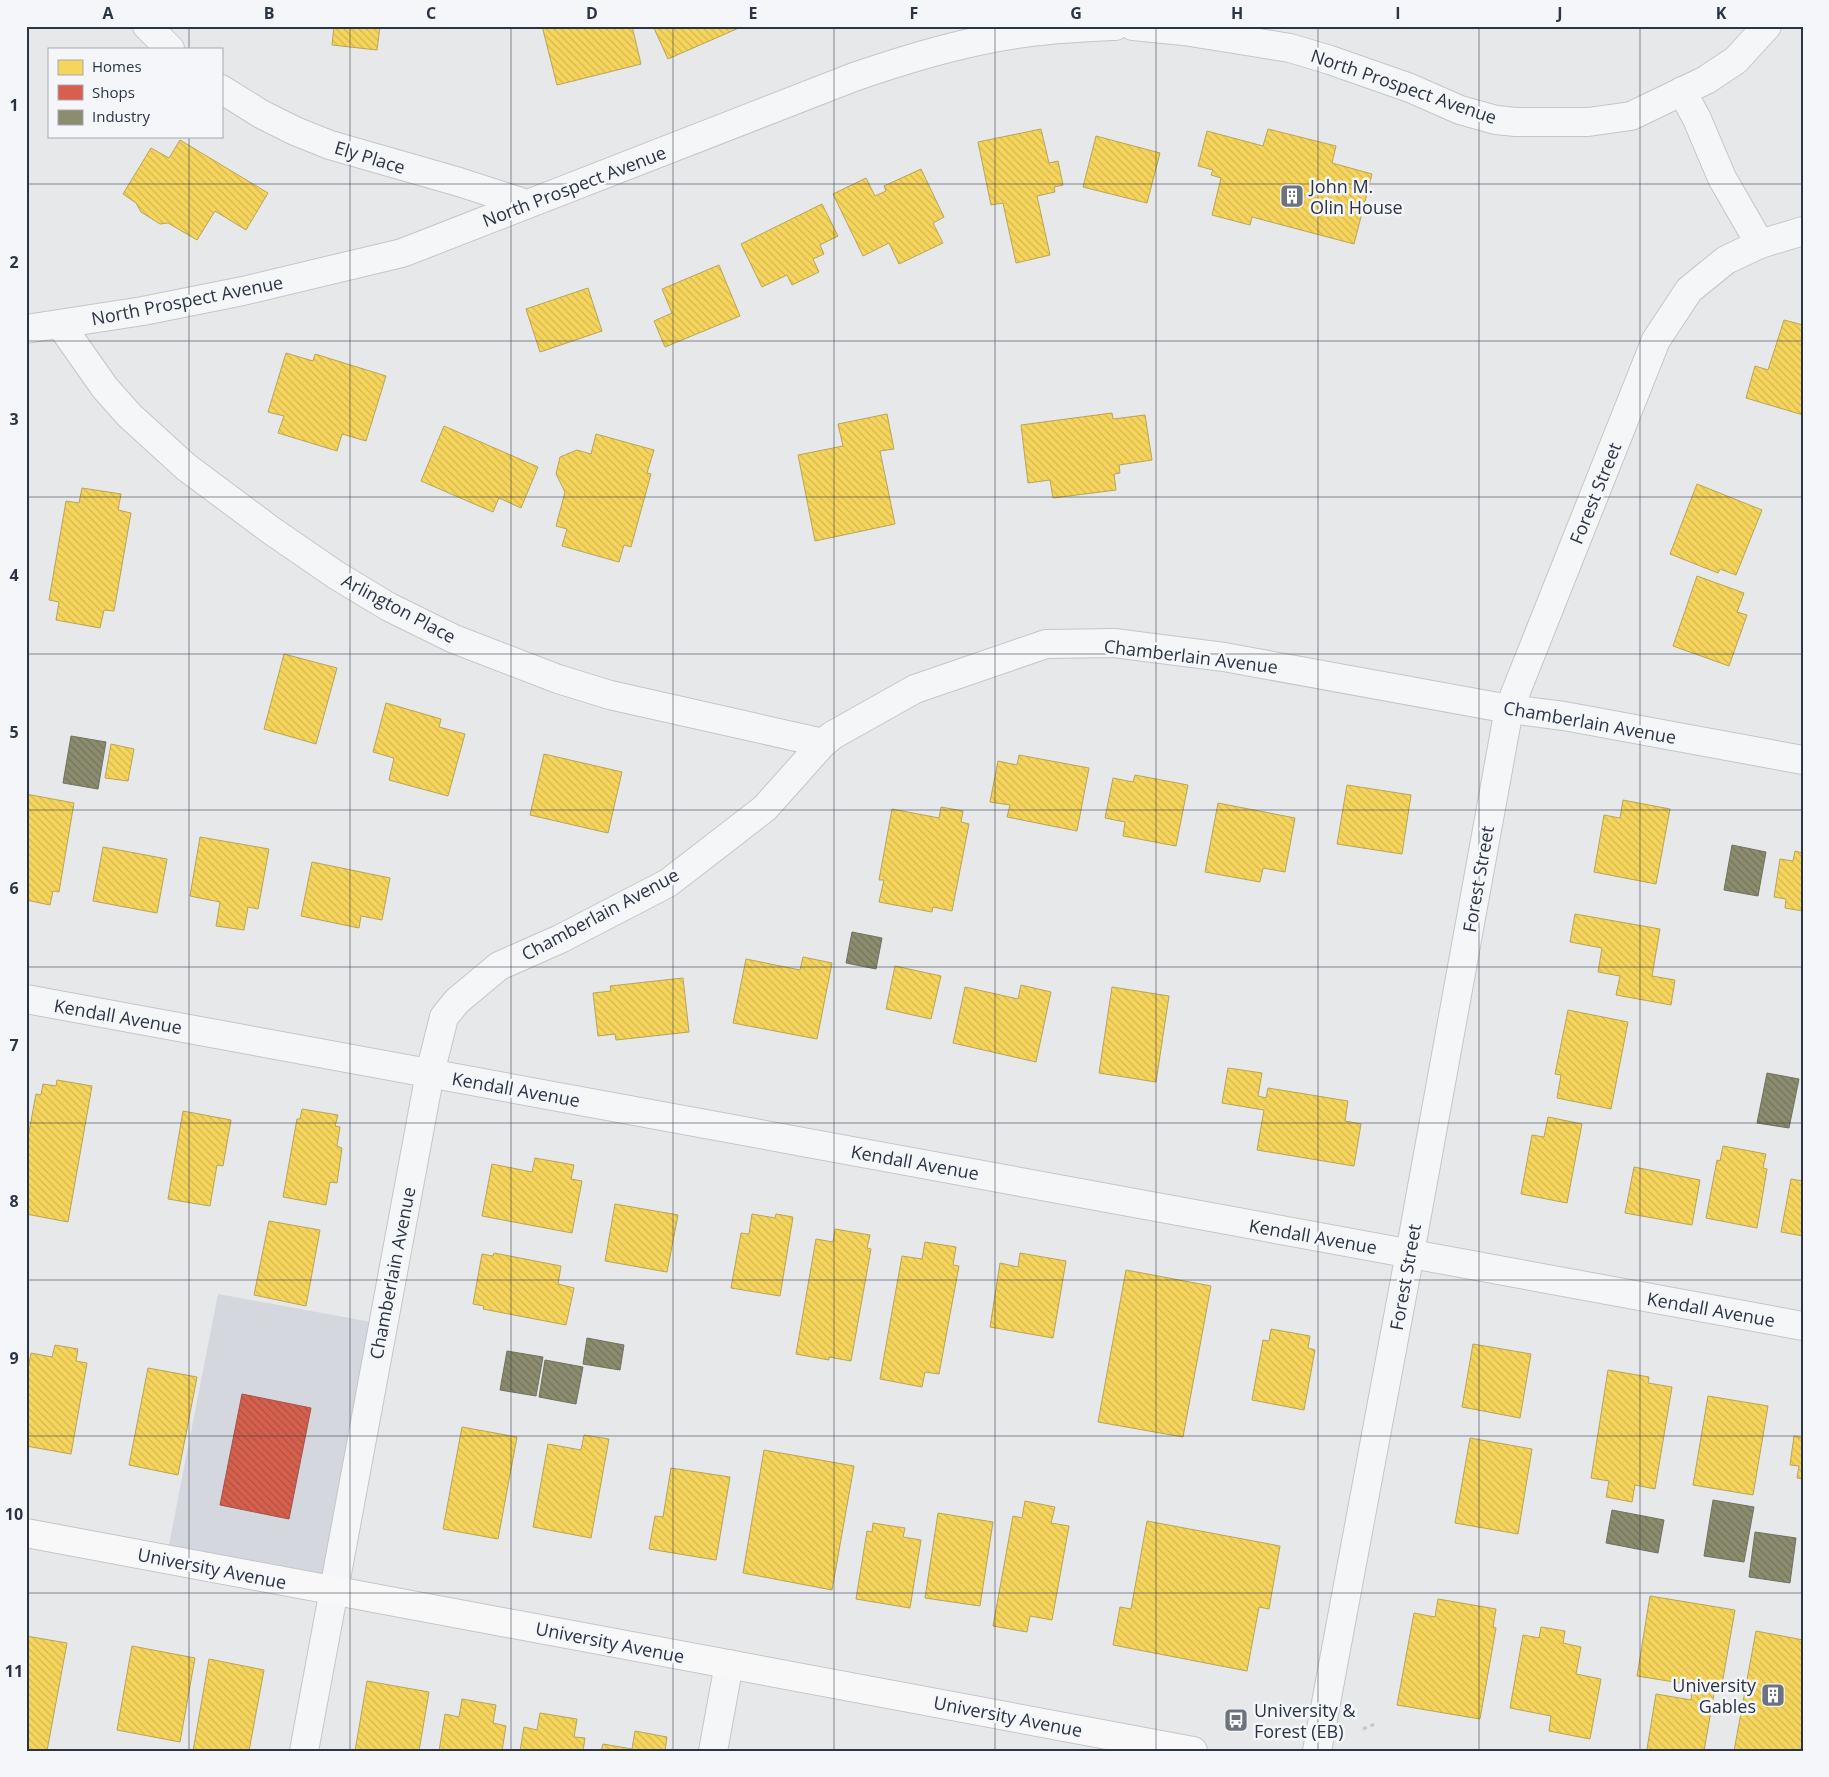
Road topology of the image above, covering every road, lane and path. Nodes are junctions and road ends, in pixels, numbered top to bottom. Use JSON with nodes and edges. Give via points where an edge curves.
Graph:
{"nodes":[{"id":1,"x":147,"y":26,"type":"edge"},
{"id":2,"x":1001,"y":26,"type":"edge"},
{"id":3,"x":1115,"y":26,"type":"edge"},
{"id":4,"x":1133,"y":26,"type":"edge"},
{"id":5,"x":1767,"y":26,"type":"edge"},
{"id":6,"x":169,"y":48,"type":"edge"},
{"id":7,"x":943,"y":49,"type":"junction"},
{"id":8,"x":222,"y":90,"type":"edge"},
{"id":9,"x":1682,"y":91,"type":"junction"},
{"id":10,"x":527,"y":204,"type":"junction"},
{"id":11,"x":1803,"y":231,"type":"edge"},
{"id":12,"x":1760,"y":244,"type":"junction"},
{"id":13,"x":60,"y":324,"type":"junction"},
{"id":14,"x":26,"y":329,"type":"edge"},
{"id":15,"x":1509,"y":708,"type":"junction"},
{"id":16,"x":823,"y":743,"type":"junction"},
{"id":17,"x":1803,"y":760,"type":"edge"},
{"id":18,"x":26,"y":999,"type":"edge"},
{"id":19,"x":430,"y":1073,"type":"junction"},
{"id":20,"x":1410,"y":1253,"type":"junction"},
{"id":21,"x":1803,"y":1326,"type":"edge"},
{"id":22,"x":26,"y":1533,"type":"edge"},
{"id":23,"x":334,"y":1590,"type":"junction"},
{"id":24,"x":729,"y":1664,"type":"junction"},
{"id":25,"x":1377,"y":1723,"type":"dead end"},
{"id":26,"x":1363,"y":1729,"type":"dead end"},
{"id":27,"x":304,"y":1751,"type":"edge"},
{"id":28,"x":713,"y":1751,"type":"edge"},
{"id":29,"x":1193,"y":1751,"type":"edge"},
{"id":30,"x":1317,"y":1751,"type":"edge"}],
"edges":[{"from":1,"to":6,"type":"street"},
{"from":2,"to":7,"type":"street"},
{"from":3,"to":7,"type":"street","name":"North Prospect Avenue","via":[[1050,30]]},
{"from":4,"to":9,"type":"street","name":"North Prospect Avenue","via":[[1290,48],[1496,120],[1588,122],[1631,116]]},
{"from":5,"to":9,"type":"street","name":"North Prospect Avenue","via":[[1736,60]]},
{"from":7,"to":10,"type":"street","name":"North Prospect Avenue","via":[[854,77]]},
{"from":8,"to":10,"type":"street","name":"Ely Place","via":[[261,114],[330,145]]},
{"from":9,"to":12,"type":"street","via":[[1722,178]]},
{"from":10,"to":13,"type":"street","name":"North Prospect Avenue","via":[[402,253],[243,291]]},
{"from":11,"to":12,"type":"street","name":"Forest Street"},
{"from":12,"to":15,"type":"street","name":"Forest Street","via":[[1726,260],[1689,290],[1656,340]]},
{"from":13,"to":14,"type":"street","name":"North Prospect Avenue"},
{"from":13,"to":16,"type":"street","name":"Arlington Place","via":[[105,388],[186,466],[272,532],[389,607],[454,639],[558,679],[610,695]]},
{"from":15,"to":16,"type":"street","name":"Chamberlain Avenue","via":[[1224,657],[1114,643],[1046,644],[915,689]]},
{"from":15,"to":17,"type":"street","name":"Chamberlain Avenue"},
{"from":15,"to":20,"type":"street","name":"Forest Street"},
{"from":16,"to":19,"type":"street","name":"Chamberlain Avenue","via":[[765,808],[668,883],[560,939],[499,966],[478,983],[444,1017]]},
{"from":18,"to":19,"type":"street","name":"Kendall Avenue"},
{"from":19,"to":20,"type":"street","name":"Kendall Avenue"},
{"from":19,"to":23,"type":"street","name":"Chamberlain Avenue"},
{"from":20,"to":21,"type":"street","name":"Kendall Avenue"},
{"from":20,"to":30,"type":"street","name":"Forest Street"},
{"from":22,"to":23,"type":"street","name":"University Avenue"},
{"from":23,"to":24,"type":"street","name":"University Avenue"},
{"from":23,"to":27,"type":"street","name":"Chamberlain Avenue"},
{"from":24,"to":28,"type":"street"},
{"from":24,"to":29,"type":"street","name":"University Avenue"},
{"from":25,"to":26,"type":"path"}]}
